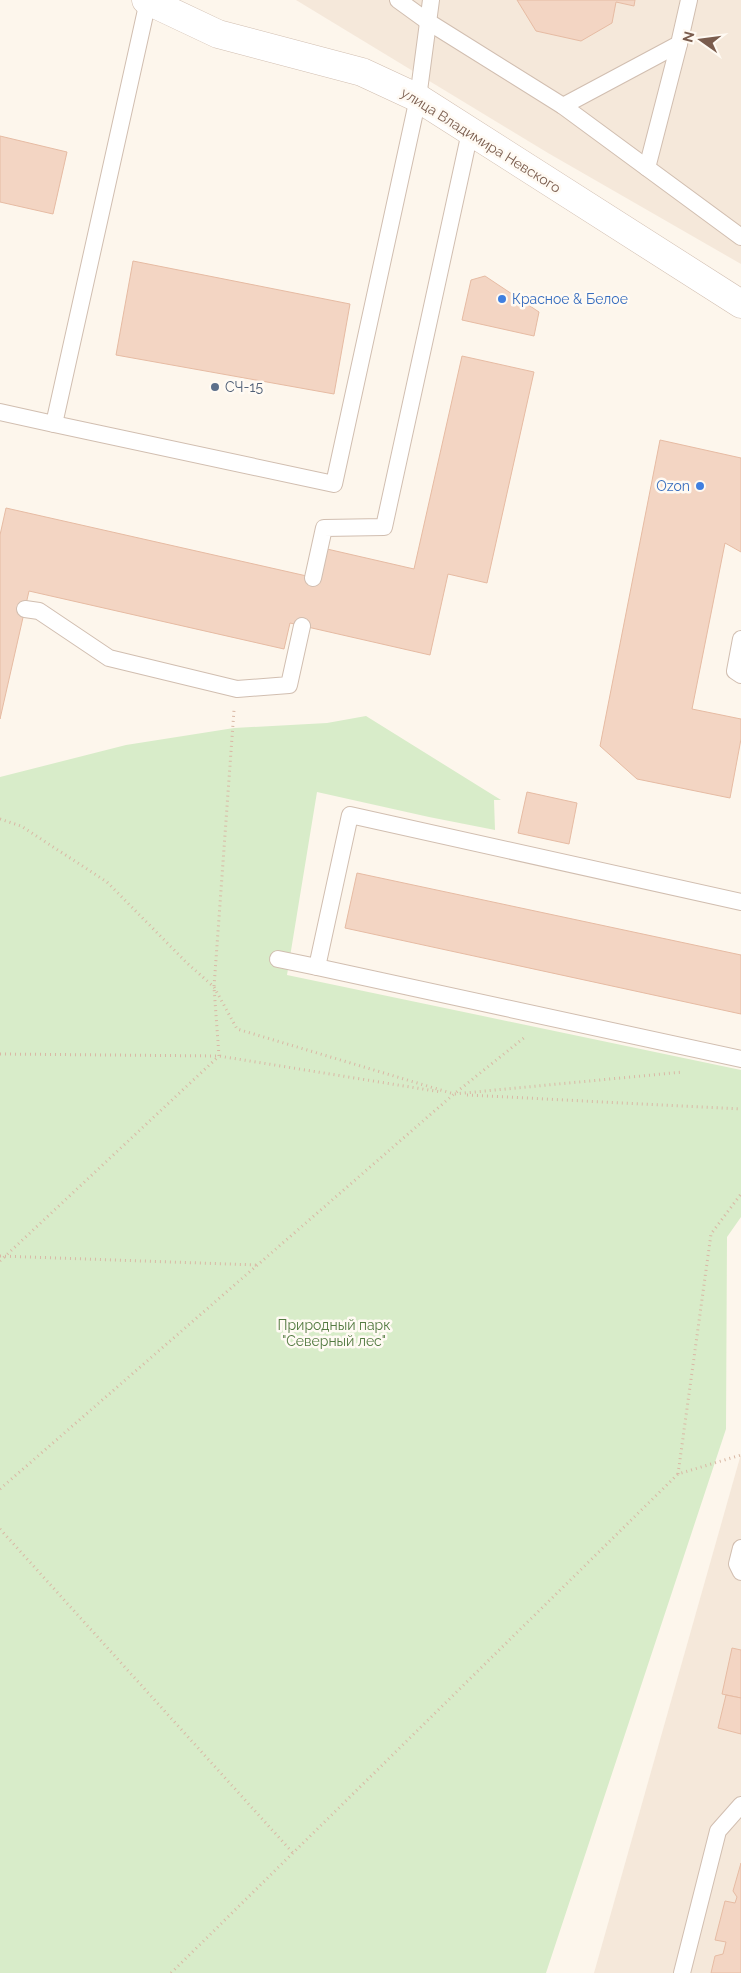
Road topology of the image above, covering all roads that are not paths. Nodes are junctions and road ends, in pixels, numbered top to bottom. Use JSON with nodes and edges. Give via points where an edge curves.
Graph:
{"nodes":[{"id":1,"x":398,"y":0,"type":"edge"},
{"id":2,"x":431,"y":0,"type":"edge"},
{"id":3,"x":689,"y":0,"type":"edge"},
{"id":4,"x":147,"y":1,"type":"edge"},
{"id":5,"x":427,"y":21,"type":"junction"},
{"id":6,"x":679,"y":44,"type":"junction"},
{"id":7,"x":418,"y":98,"type":"junction"},
{"id":8,"x":563,"y":106,"type":"junction"},
{"id":9,"x":470,"y":132,"type":"junction"},
{"id":10,"x":647,"y":168,"type":"junction"},
{"id":11,"x":741,"y":238,"type":"edge"},
{"id":12,"x":741,"y":304,"type":"edge"},
{"id":13,"x":0,"y":412,"type":"edge"},
{"id":14,"x":54,"y":424,"type":"junction"},
{"id":15,"x":313,"y":578,"type":"dead end"},
{"id":16,"x":25,"y":609,"type":"dead end"},
{"id":17,"x":302,"y":626,"type":"dead end"},
{"id":18,"x":741,"y":639,"type":"edge"},
{"id":19,"x":741,"y":675,"type":"edge"},
{"id":20,"x":741,"y":902,"type":"edge"},
{"id":21,"x":278,"y":959,"type":"dead end"},
{"id":22,"x":317,"y":967,"type":"junction"},
{"id":23,"x":741,"y":1059,"type":"edge"},
{"id":24,"x":741,"y":1548,"type":"edge"},
{"id":25,"x":741,"y":1572,"type":"edge"},
{"id":26,"x":741,"y":1805,"type":"edge"},
{"id":27,"x":682,"y":1973,"type":"edge"}],
"edges":[{"from":1,"to":5,"type":"lane"},
{"from":2,"to":5,"type":"lane"},
{"from":3,"to":6,"type":"lane"},
{"from":4,"to":7,"type":"street","name":"улица Владимира Невского","via":[[218,34],[362,72]]},
{"from":4,"to":14,"type":"lane"},
{"from":5,"to":7,"type":"lane"},
{"from":5,"to":8,"type":"lane"},
{"from":6,"to":8,"type":"lane"},
{"from":6,"to":10,"type":"lane"},
{"from":7,"to":9,"type":"street","name":"улица Владимира Невского"},
{"from":7,"to":14,"type":"lane","via":[[334,484]]},
{"from":8,"to":10,"type":"lane"},
{"from":9,"to":12,"type":"street","name":"улица Владимира Невского"},
{"from":9,"to":15,"type":"lane","via":[[384,527],[324,528]]},
{"from":10,"to":11,"type":"lane"},
{"from":13,"to":14,"type":"lane"},
{"from":16,"to":17,"type":"lane","via":[[38,610],[109,658],[237,689],[289,685]]},
{"from":18,"to":19,"type":"lane","via":[[735,671]]},
{"from":20,"to":22,"type":"lane","via":[[350,815]]},
{"from":21,"to":22,"type":"lane"},
{"from":22,"to":23,"type":"lane"},
{"from":24,"to":25,"type":"lane","via":[[737,1564]]},
{"from":26,"to":27,"type":"lane","via":[[718,1831]]}]}
